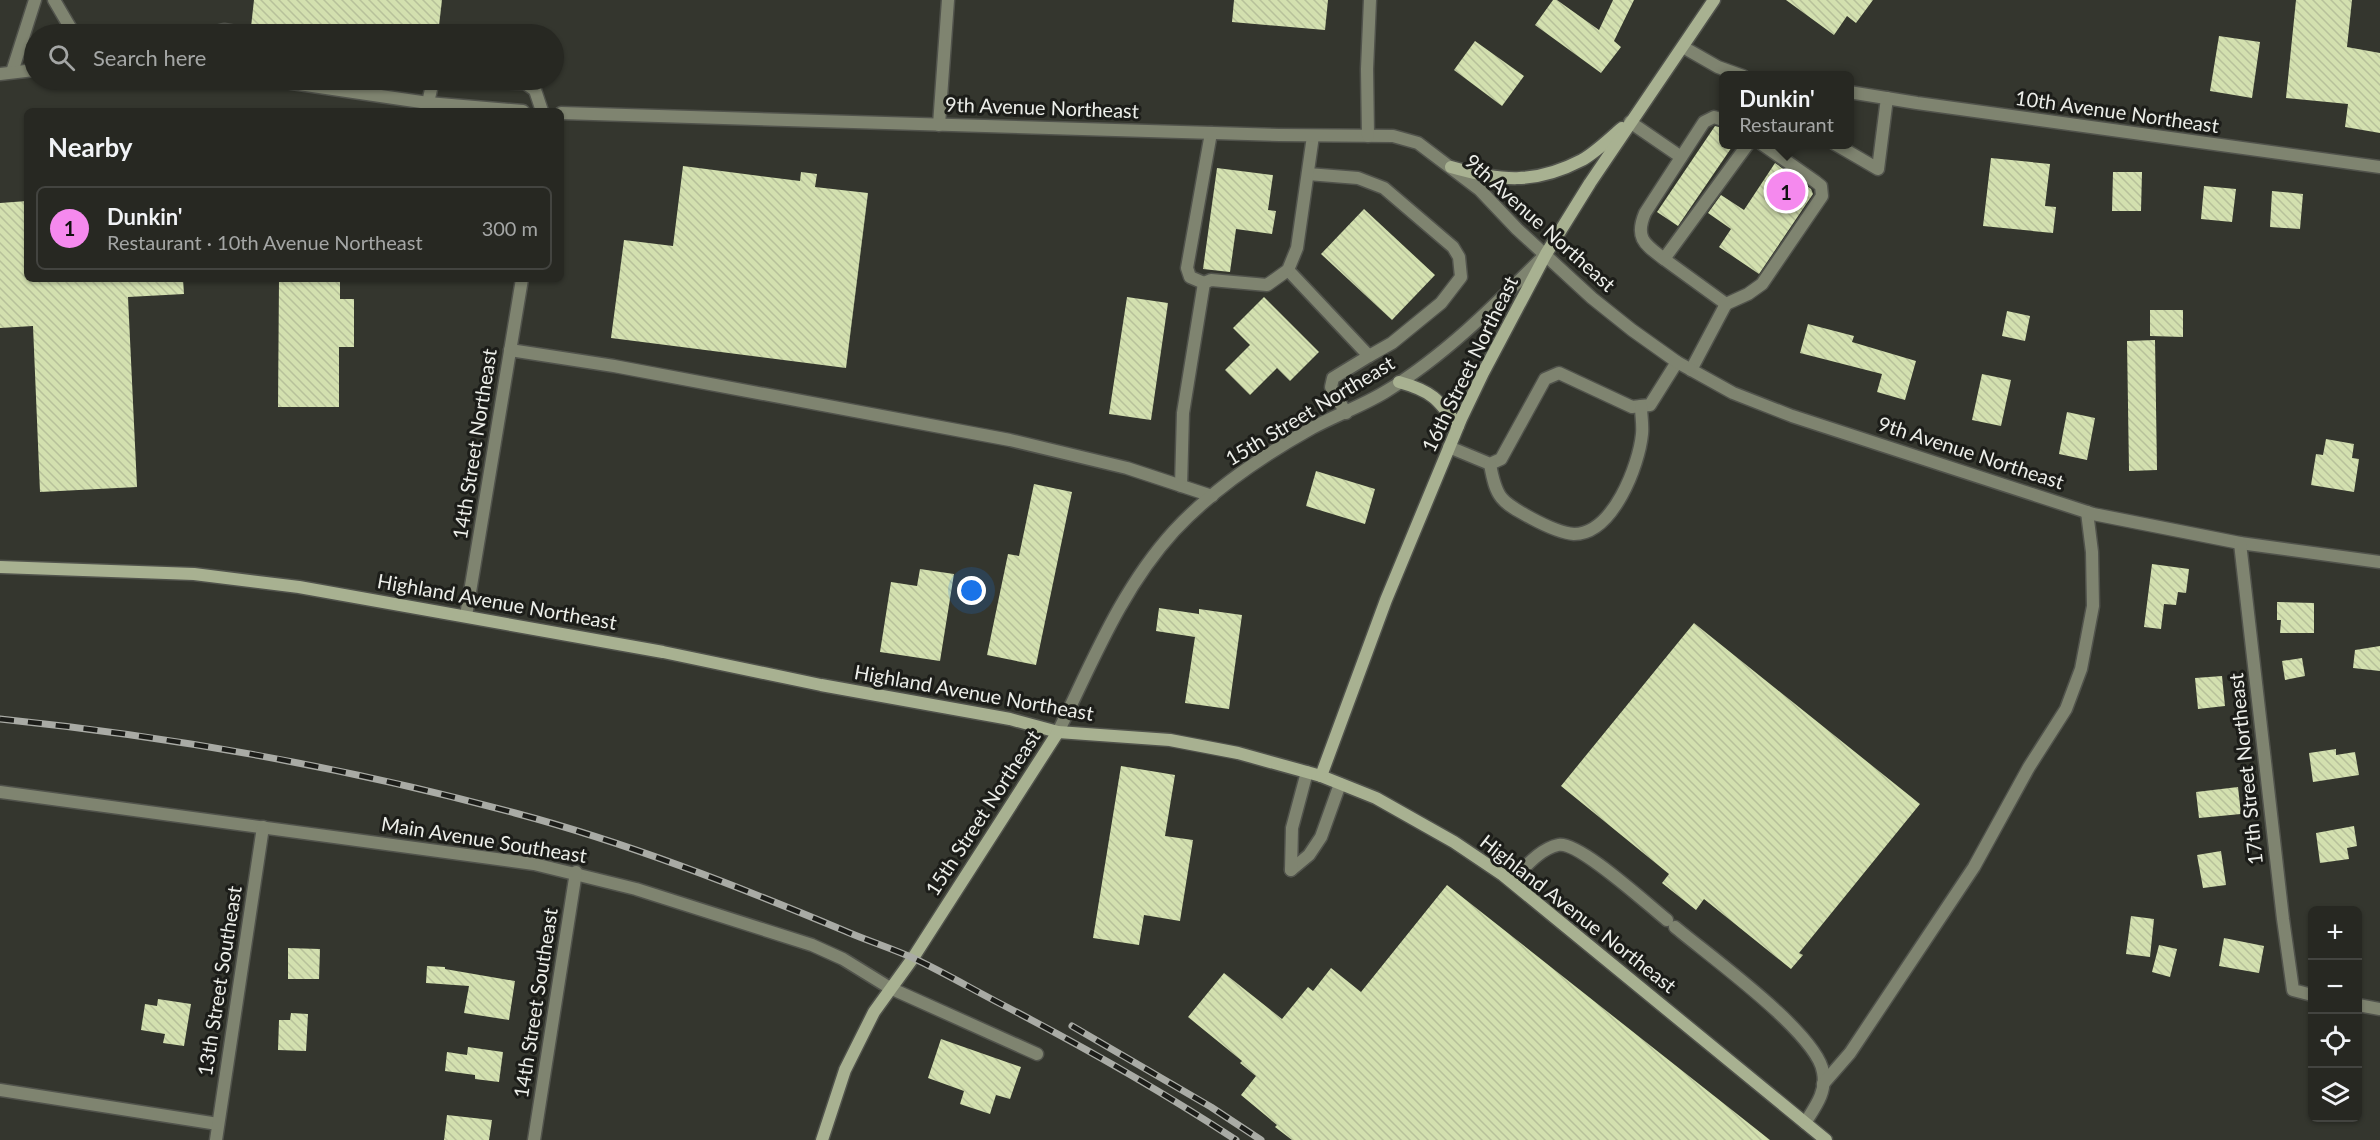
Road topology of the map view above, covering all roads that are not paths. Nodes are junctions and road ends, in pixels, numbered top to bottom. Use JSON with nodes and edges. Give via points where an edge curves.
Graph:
{"nodes":[{"id":1,"x":35,"y":0,"type":"edge"},
{"id":2,"x":54,"y":0,"type":"edge"},
{"id":3,"x":948,"y":0,"type":"edge"},
{"id":4,"x":1370,"y":0,"type":"edge"},
{"id":5,"x":1714,"y":0,"type":"edge"},
{"id":6,"x":25,"y":24,"type":"edge"},
{"id":7,"x":68,"y":24,"type":"edge"},
{"id":8,"x":24,"y":28,"type":"edge"},
{"id":9,"x":1683,"y":47,"type":"junction"},
{"id":10,"x":24,"y":71,"type":"edge"},
{"id":11,"x":1731,"y":71,"type":"edge"},
{"id":12,"x":6,"y":73,"type":"edge"},
{"id":13,"x":356,"y":90,"type":"edge"},
{"id":14,"x":431,"y":90,"type":"edge"},
{"id":15,"x":535,"y":90,"type":"edge"},
{"id":16,"x":1854,"y":93,"type":"edge"},
{"id":17,"x":1887,"y":98,"type":"junction"},
{"id":18,"x":428,"y":103,"type":"junction"},
{"id":19,"x":487,"y":108,"type":"edge"},
{"id":20,"x":541,"y":108,"type":"edge"},
{"id":21,"x":564,"y":113,"type":"edge"},
{"id":22,"x":1719,"y":119,"type":"edge"},
{"id":23,"x":1630,"y":122,"type":"junction"},
{"id":24,"x":939,"y":125,"type":"junction"},
{"id":25,"x":1211,"y":133,"type":"junction"},
{"id":26,"x":1313,"y":136,"type":"junction"},
{"id":27,"x":1368,"y":136,"type":"junction"},
{"id":28,"x":1745,"y":149,"type":"edge"},
{"id":29,"x":1769,"y":149,"type":"edge"},
{"id":30,"x":1844,"y":149,"type":"edge"},
{"id":31,"x":1681,"y":157,"type":"junction"},
{"id":32,"x":1451,"y":167,"type":"junction"},
{"id":33,"x":2380,"y":167,"type":"edge"},
{"id":34,"x":1308,"y":174,"type":"junction"},
{"id":35,"x":1546,"y":254,"type":"junction"},
{"id":36,"x":1664,"y":259,"type":"junction"},
{"id":37,"x":1288,"y":270,"type":"junction"},
{"id":38,"x":521,"y":282,"type":"edge"},
{"id":39,"x":1204,"y":283,"type":"junction"},
{"id":40,"x":1726,"y":304,"type":"junction"},
{"id":41,"x":510,"y":350,"type":"junction"},
{"id":42,"x":1369,"y":356,"type":"junction"},
{"id":43,"x":1677,"y":362,"type":"junction"},
{"id":44,"x":1691,"y":370,"type":"junction"},
{"id":45,"x":1399,"y":382,"type":"junction"},
{"id":46,"x":1641,"y":406,"type":"junction"},
{"id":47,"x":1346,"y":413,"type":"junction"},
{"id":48,"x":1458,"y":426,"type":"junction"},
{"id":49,"x":1449,"y":447,"type":"junction"},
{"id":50,"x":1490,"y":464,"type":"junction"},
{"id":51,"x":1181,"y":486,"type":"junction"},
{"id":52,"x":1212,"y":496,"type":"junction"},
{"id":53,"x":2087,"y":512,"type":"junction"},
{"id":54,"x":2240,"y":543,"type":"junction"},
{"id":55,"x":2380,"y":562,"type":"edge"},
{"id":56,"x":0,"y":567,"type":"edge"},
{"id":57,"x":466,"y":616,"type":"junction"},
{"id":58,"x":1058,"y":732,"type":"junction"},
{"id":59,"x":1307,"y":772,"type":"junction"},
{"id":60,"x":1321,"y":776,"type":"junction"},
{"id":61,"x":1340,"y":784,"type":"junction"},
{"id":62,"x":0,"y":792,"type":"edge"},
{"id":63,"x":263,"y":827,"type":"junction"},
{"id":64,"x":576,"y":873,"type":"junction"},
{"id":65,"x":1511,"y":881,"type":"junction"},
{"id":66,"x":890,"y":988,"type":"junction"},
{"id":67,"x":2308,"y":994,"type":"edge"},
{"id":68,"x":2362,"y":1006,"type":"edge"},
{"id":69,"x":2380,"y":1009,"type":"edge"},
{"id":70,"x":1036,"y":1054,"type":"dead end"},
{"id":71,"x":1823,"y":1084,"type":"junction"},
{"id":72,"x":0,"y":1090,"type":"edge"},
{"id":73,"x":1805,"y":1123,"type":"junction"},
{"id":74,"x":218,"y":1124,"type":"junction"},
{"id":75,"x":216,"y":1140,"type":"edge"},
{"id":76,"x":534,"y":1140,"type":"edge"},
{"id":77,"x":822,"y":1140,"type":"edge"},
{"id":78,"x":1826,"y":1140,"type":"edge"}],
"edges":[{"from":1,"to":6,"type":"street"},
{"from":2,"to":7,"type":"street"},
{"from":3,"to":24,"type":"street"},
{"from":4,"to":27,"type":"street"},
{"from":5,"to":9,"type":"main road","name":"16th Street Northeast"},
{"from":8,"to":12,"type":"street"},
{"from":9,"to":11,"type":"street"},
{"from":9,"to":23,"type":"main road","name":"16th Street Northeast"},
{"from":10,"to":12,"type":"street"},
{"from":13,"to":18,"type":"street"},
{"from":14,"to":18,"type":"street"},
{"from":15,"to":20,"type":"street"},
{"from":16,"to":17,"type":"street","name":"10th Avenue Northeast"},
{"from":17,"to":30,"type":"street","via":[[1878,169]]},
{"from":17,"to":33,"type":"street","name":"10th Avenue Northeast"},
{"from":18,"to":19,"type":"street"},
{"from":21,"to":24,"type":"street","name":"9th Avenue Northeast"},
{"from":22,"to":31,"type":"street","via":[[1706,120]]},
{"from":23,"to":31,"type":"street"},
{"from":23,"to":32,"type":"main road","via":[[1583,159],[1556,171],[1524,179],[1489,178]]},
{"from":23,"to":35,"type":"main road","name":"16th Street Northeast"},
{"from":24,"to":25,"type":"street","name":"9th Avenue Northeast"},
{"from":25,"to":26,"type":"street","name":"9th Avenue Northeast"},
{"from":25,"to":39,"type":"street","via":[[1187,268],[1190,277]]},
{"from":26,"to":27,"type":"street","name":"9th Avenue Northeast"},
{"from":26,"to":34,"type":"street"},
{"from":27,"to":32,"type":"street","name":"9th Avenue Northeast","via":[[1394,136],[1418,143]]},
{"from":28,"to":36,"type":"street"},
{"from":29,"to":40,"type":"street","via":[[1816,182],[1823,192],[1762,284]]},
{"from":31,"to":36,"type":"street","via":[[1642,221],[1640,233],[1644,242]]},
{"from":32,"to":35,"type":"street","name":"9th Avenue Northeast"},
{"from":34,"to":37,"type":"street","via":[[1297,248]]},
{"from":34,"to":42,"type":"street","via":[[1358,178],[1384,188],[1459,256],[1461,277],[1441,303],[1392,343]]},
{"from":35,"to":43,"type":"street","name":"9th Avenue Northeast","via":[[1592,298]]},
{"from":35,"to":45,"type":"street","name":"15th Street Northeast","via":[[1464,333]]},
{"from":35,"to":48,"type":"main road","name":"16th Street Northeast"},
{"from":36,"to":40,"type":"street"},
{"from":37,"to":39,"type":"street","via":[[1267,285],[1211,280]]},
{"from":37,"to":42,"type":"street"},
{"from":38,"to":41,"type":"street","name":"14th Street Northeast"},
{"from":39,"to":51,"type":"street","via":[[1184,413]]},
{"from":40,"to":44,"type":"street"},
{"from":41,"to":51,"type":"street","via":[[1010,440],[1127,468]]},
{"from":41,"to":57,"type":"street","name":"14th Street Northeast"},
{"from":42,"to":47,"type":"street","via":[[1333,378],[1331,387]]},
{"from":43,"to":44,"type":"street","name":"9th Avenue Northeast"},
{"from":43,"to":46,"type":"street","via":[[1650,405]]},
{"from":44,"to":53,"type":"street","name":"9th Avenue Northeast","via":[[1733,393],[1792,416]]},
{"from":45,"to":47,"type":"street","name":"15th Street Northeast"},
{"from":45,"to":48,"type":"main road","via":[[1429,392]]},
{"from":46,"to":50,"type":"street","via":[[1632,407],[1559,373],[1545,379],[1501,459]]},
{"from":46,"to":50,"type":"street","via":[[1642,432],[1635,468],[1620,498],[1602,522],[1590,530],[1575,534],[1547,526],[1512,508],[1495,490]]},
{"from":47,"to":52,"type":"street","name":"15th Street Northeast","via":[[1313,427],[1239,473]]},
{"from":48,"to":49,"type":"main road","name":"16th Street Northeast"},
{"from":49,"to":50,"type":"street"},
{"from":49,"to":60,"type":"main road","name":"16th Street Northeast","via":[[1386,600]]},
{"from":51,"to":52,"type":"street"},
{"from":52,"to":58,"type":"street","name":"15th Street Northeast","via":[[1174,531],[1140,573]]},
{"from":53,"to":54,"type":"street","name":"9th Avenue Northeast"},
{"from":53,"to":71,"type":"street","via":[[2093,606],[2081,669],[2066,709],[1974,867],[1850,1053]]},
{"from":54,"to":55,"type":"street","name":"9th Avenue Northeast"},
{"from":54,"to":67,"type":"street","name":"17th Street Northeast","via":[[2293,990]]},
{"from":56,"to":57,"type":"main road","name":"Highland Avenue Northeast","via":[[194,574],[299,587]]},
{"from":57,"to":58,"type":"main road","name":"Highland Avenue Northeast","via":[[1010,719]]},
{"from":58,"to":59,"type":"main road","name":"Highland Avenue Northeast","via":[[1170,740]]},
{"from":58,"to":66,"type":"main road","name":"15th Street Northeast"},
{"from":59,"to":60,"type":"main road","name":"Highland Avenue Northeast"},
{"from":59,"to":61,"type":"street","via":[[1292,828],[1291,870],[1309,855],[1321,837]]},
{"from":60,"to":61,"type":"main road","name":"Highland Avenue Northeast"},
{"from":61,"to":65,"type":"main road","name":"Highland Avenue Northeast","via":[[1402,811]]},
{"from":62,"to":63,"type":"street","name":"Main Avenue Southeast"},
{"from":63,"to":64,"type":"street","name":"Main Avenue Southeast"},
{"from":63,"to":74,"type":"street","name":"13th Street Southeast"},
{"from":64,"to":66,"type":"street","name":"Main Avenue Southeast","via":[[812,945]]},
{"from":64,"to":76,"type":"street","name":"14th Street Southeast"},
{"from":65,"to":71,"type":"street","via":[[1545,850],[1560,844],[1582,851],[1782,1015],[1816,1052],[1824,1073]]},
{"from":65,"to":73,"type":"main road","name":"Highland Avenue Northeast"},
{"from":66,"to":70,"type":"street","name":"Main Avenue Southeast"},
{"from":66,"to":77,"type":"main road","name":"15th Street Northeast","via":[[845,1070]]},
{"from":68,"to":69,"type":"street"},
{"from":71,"to":73,"type":"street","via":[[1821,1097]]},
{"from":72,"to":74,"type":"street"},
{"from":73,"to":78,"type":"main road","name":"Highland Avenue Northeast"},
{"from":74,"to":75,"type":"street","name":"13th Street Southeast"}]}
